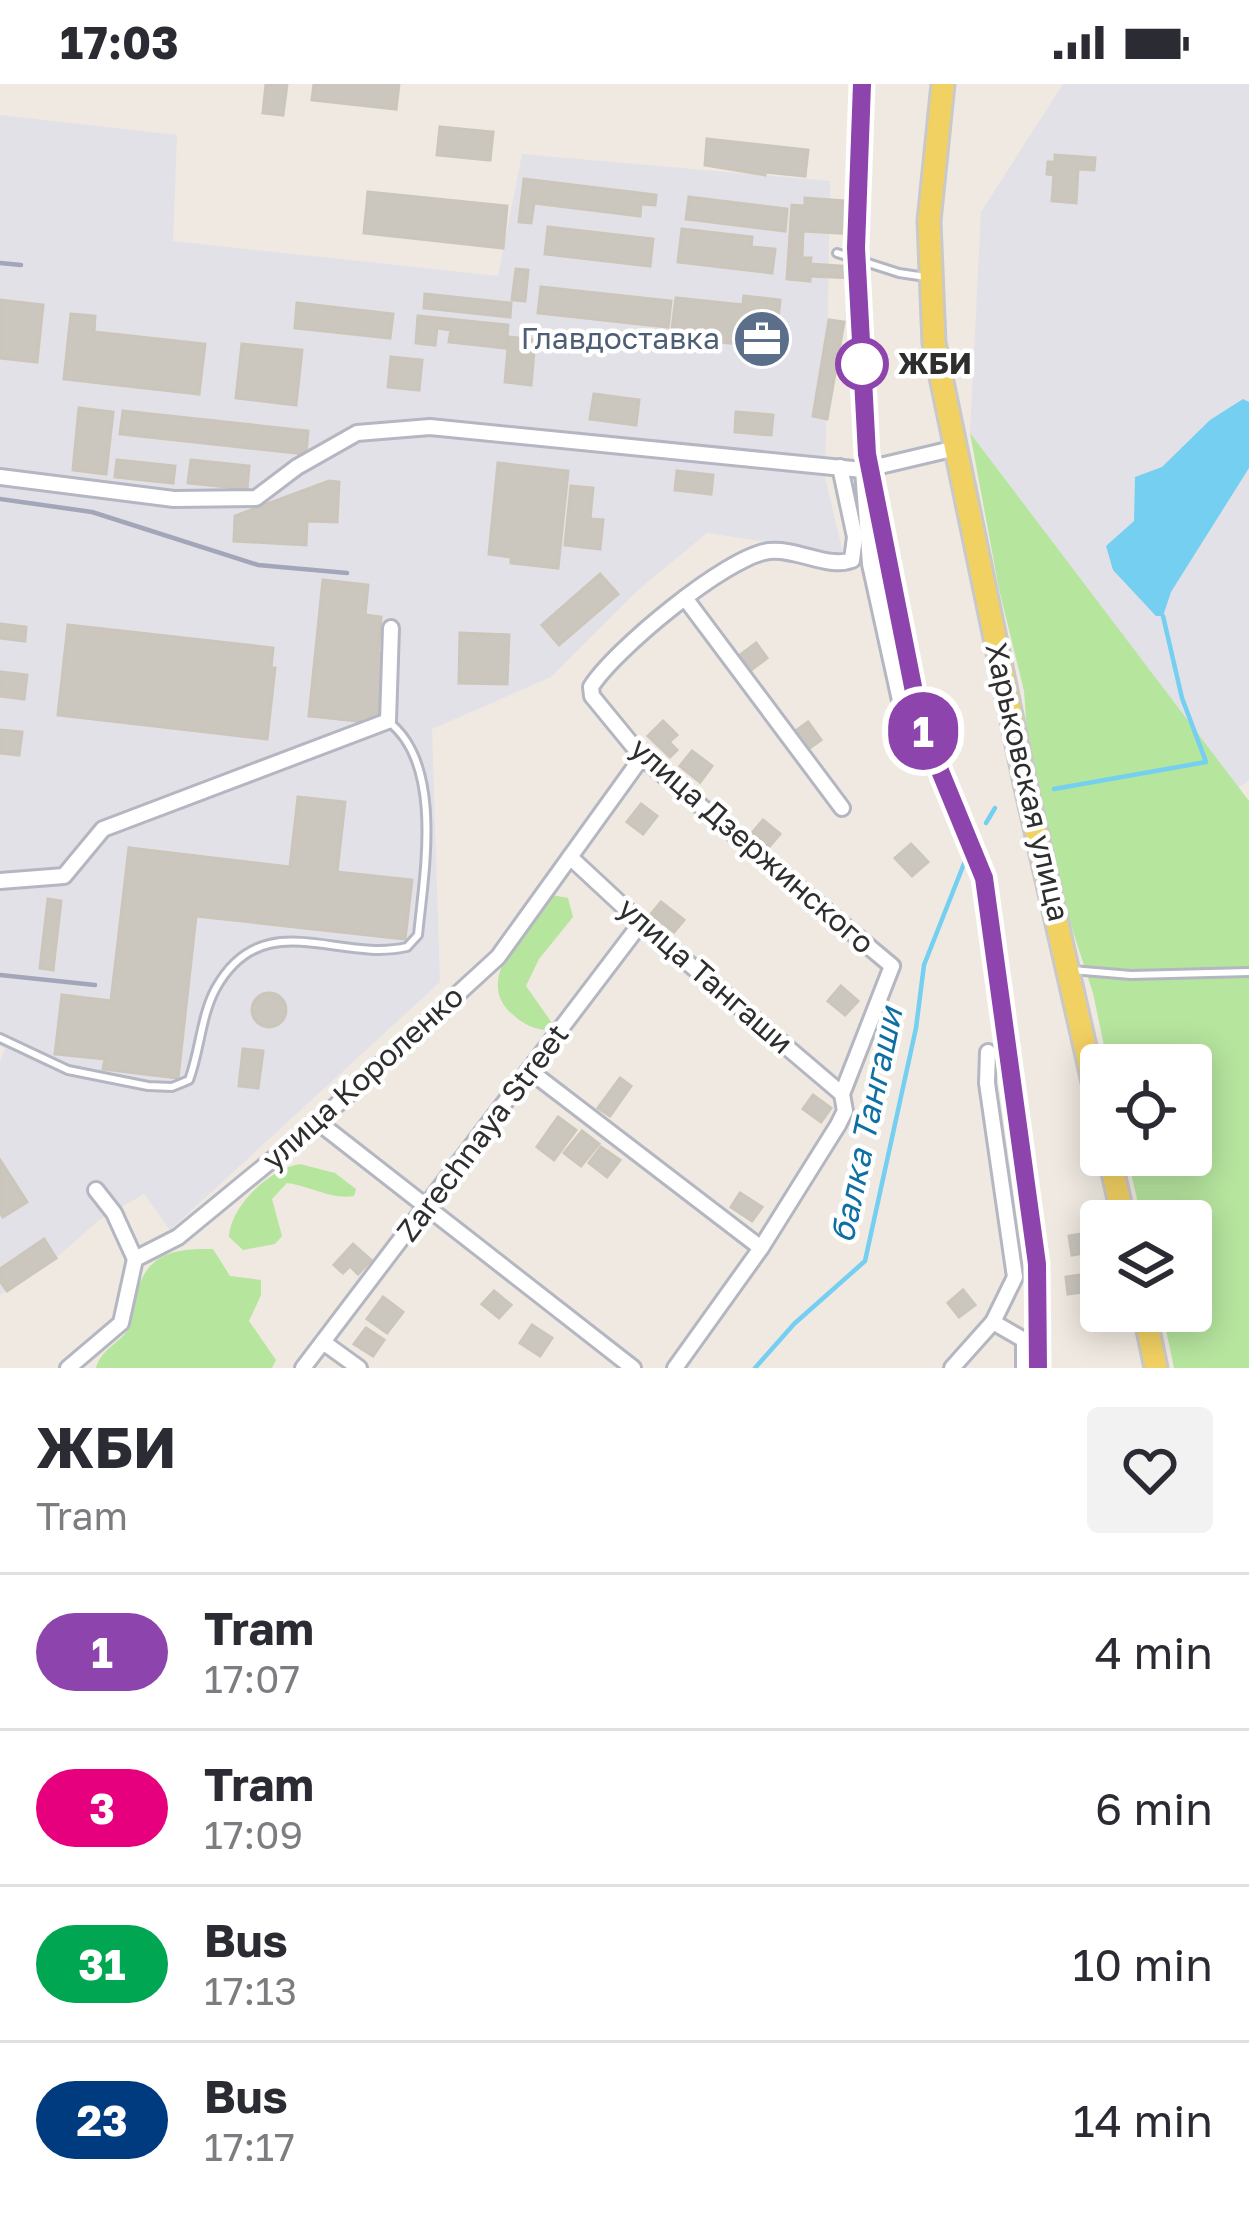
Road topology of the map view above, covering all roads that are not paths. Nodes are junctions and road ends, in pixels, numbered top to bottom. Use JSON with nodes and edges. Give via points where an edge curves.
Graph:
{"nodes":[{"id":1,"x":944,"y":84,"type":"edge"},
{"id":2,"x":837,"y":253,"type":"dead end"},
{"id":3,"x":929,"y":278,"type":"junction"},
{"id":4,"x":956,"y":448,"type":"junction"},
{"id":5,"x":840,"y":467,"type":"junction"},
{"id":6,"x":863,"y":470,"type":"junction"},
{"id":7,"x":0,"y":477,"type":"edge"},
{"id":8,"x":685,"y":598,"type":"junction"},
{"id":9,"x":391,"y":628,"type":"dead end"},
{"id":10,"x":903,"y":714,"type":"dead end"},
{"id":11,"x":388,"y":722,"type":"junction"},
{"id":12,"x":642,"y":757,"type":"junction"},
{"id":13,"x":842,"y":808,"type":"dead end"},
{"id":14,"x":570,"y":857,"type":"junction"},
{"id":15,"x":0,"y":881,"type":"edge"},
{"id":16,"x":641,"y":923,"type":"junction"},
{"id":17,"x":1069,"y":969,"type":"junction"},
{"id":18,"x":1249,"y":972,"type":"edge"},
{"id":19,"x":0,"y":1038,"type":"edge"},
{"id":20,"x":1085,"y":1044,"type":"edge"},
{"id":21,"x":988,"y":1052,"type":"dead end"},
{"id":22,"x":530,"y":1071,"type":"junction"},
{"id":23,"x":842,"y":1094,"type":"junction"},
{"id":24,"x":318,"y":1122,"type":"junction"},
{"id":25,"x":96,"y":1190,"type":"dead end"},
{"id":26,"x":427,"y":1208,"type":"junction"},
{"id":27,"x":761,"y":1248,"type":"junction"},
{"id":28,"x":135,"y":1259,"type":"junction"},
{"id":29,"x":993,"y":1322,"type":"junction"},
{"id":30,"x":1148,"y":1332,"type":"edge"},
{"id":31,"x":323,"y":1342,"type":"junction"},
{"id":32,"x":68,"y":1368,"type":"edge"},
{"id":33,"x":303,"y":1368,"type":"edge"},
{"id":34,"x":359,"y":1368,"type":"edge"},
{"id":35,"x":633,"y":1368,"type":"edge"},
{"id":36,"x":675,"y":1368,"type":"edge"},
{"id":37,"x":952,"y":1368,"type":"edge"},
{"id":38,"x":1024,"y":1368,"type":"edge"},
{"id":39,"x":1156,"y":1368,"type":"edge"}],
"edges":[{"from":1,"to":3,"type":"main road","name":"Харьковская улица"},
{"from":2,"to":3,"type":"lane"},
{"from":3,"to":4,"type":"main road","name":"Харьковская улица"},
{"from":4,"to":6,"type":"street"},
{"from":4,"to":17,"type":"main road","name":"Харьковская улица"},
{"from":5,"to":6,"type":"street"},
{"from":5,"to":7,"type":"street","via":[[430,427],[357,433],[256,498],[174,499]]},
{"from":5,"to":8,"type":"street","name":"улица Дзержинского","via":[[852,560],[767,551],[731,564]]},
{"from":6,"to":10,"type":"street","via":[[870,564]]},
{"from":8,"to":12,"type":"street","name":"улица Дзержинского","via":[[591,687]]},
{"from":8,"to":13,"type":"street"},
{"from":9,"to":11,"type":"street"},
{"from":11,"to":15,"type":"street","via":[[103,829],[64,876]]},
{"from":11,"to":19,"type":"lane","via":[[412,748],[428,821],[418,935],[406,947],[284,939],[255,949],[216,986],[189,1080],[172,1087],[68,1070]]},
{"from":12,"to":14,"type":"street","name":"улица Короленко"},
{"from":12,"to":23,"type":"street","name":"улица Дзержинского","via":[[892,966]]},
{"from":14,"to":16,"type":"street","name":"улица Тангаши"},
{"from":14,"to":24,"type":"street","name":"улица Короленко","via":[[498,957]]},
{"from":16,"to":22,"type":"street","name":"Zarechnaya Street"},
{"from":16,"to":23,"type":"street","name":"улица Тангаши"},
{"from":17,"to":18,"type":"lane"},
{"from":17,"to":20,"type":"main road","name":"Харьковская улица"},
{"from":21,"to":29,"type":"street","via":[[1015,1277]]},
{"from":22,"to":26,"type":"street","name":"Zarechnaya Street"},
{"from":22,"to":27,"type":"street"},
{"from":23,"to":27,"type":"street","name":"улица Дзержинского","via":[[838,1125]]},
{"from":24,"to":26,"type":"street"},
{"from":24,"to":28,"type":"street","name":"улица Короленко","via":[[178,1237]]},
{"from":25,"to":28,"type":"street"},
{"from":26,"to":31,"type":"street","name":"Zarechnaya Street"},
{"from":26,"to":35,"type":"street"},
{"from":27,"to":36,"type":"street","name":"улица Дзержинского"},
{"from":28,"to":32,"type":"street","via":[[121,1323]]},
{"from":29,"to":37,"type":"street"},
{"from":29,"to":38,"type":"street","via":[[1024,1340]]},
{"from":30,"to":39,"type":"main road"},
{"from":31,"to":33,"type":"street","name":"Zarechnaya Street"},
{"from":31,"to":34,"type":"street"}]}
